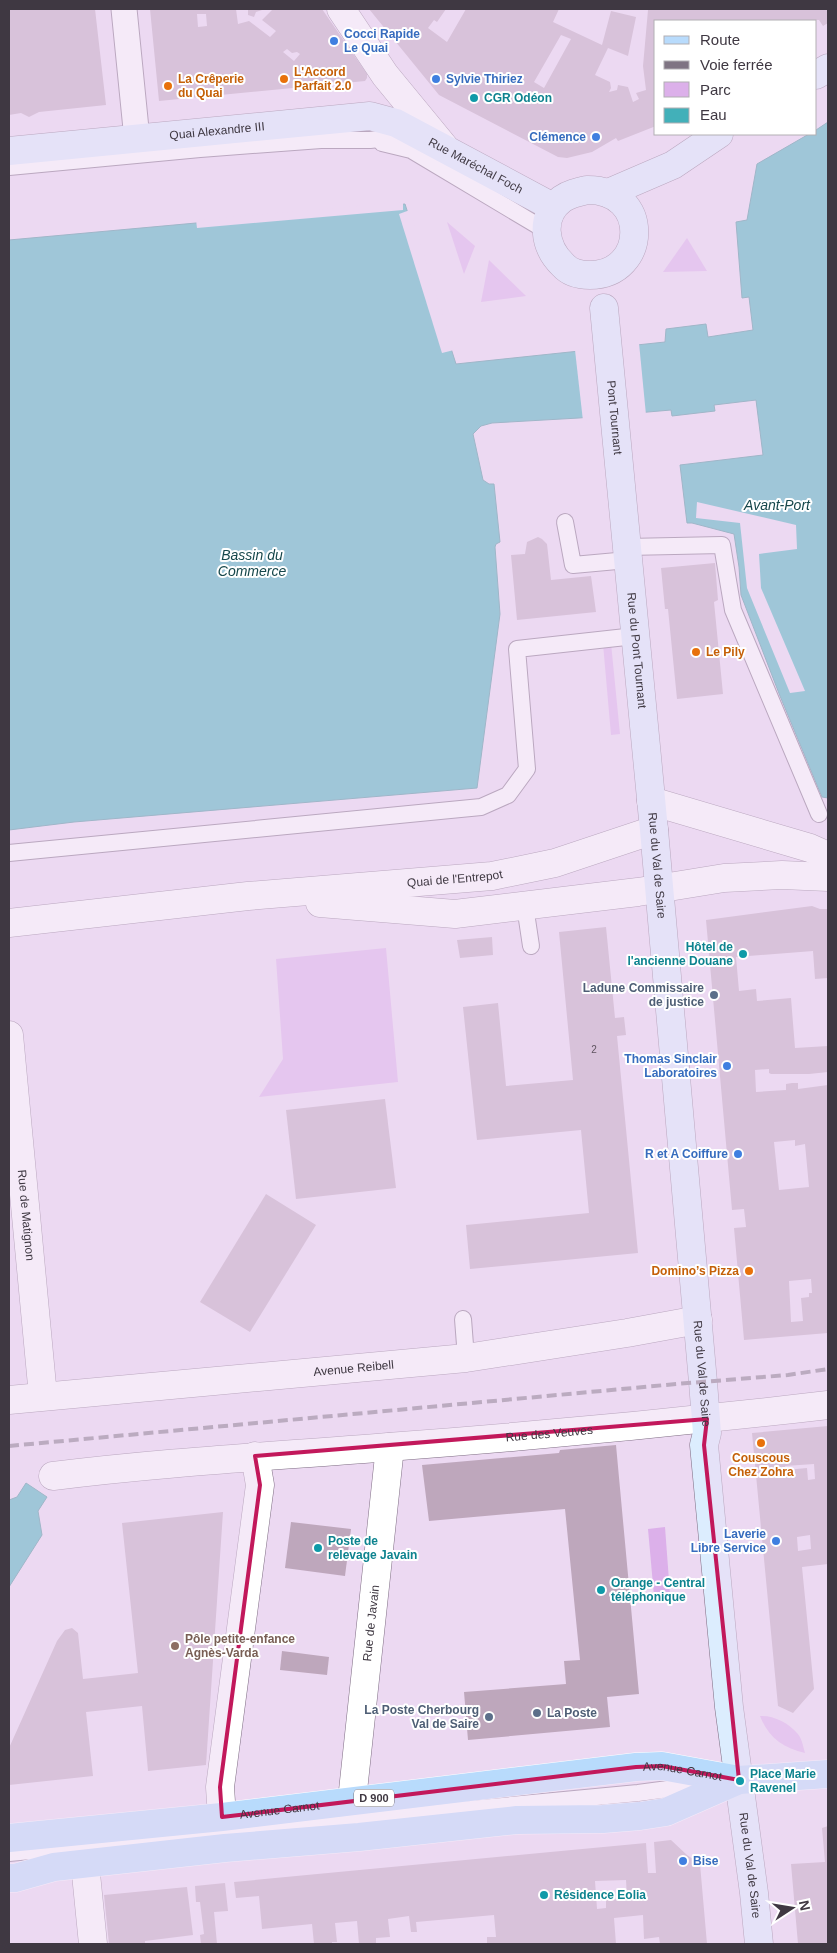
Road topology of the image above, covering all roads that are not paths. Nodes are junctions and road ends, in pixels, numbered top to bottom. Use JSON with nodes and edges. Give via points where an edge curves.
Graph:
{"nodes":[{"id":1,"x":124,"y":9,"type":"edge"},
{"id":2,"x":342,"y":9,"type":"edge"},
{"id":3,"x":828,"y":68,"type":"edge"},
{"id":4,"x":817,"y":74,"type":"edge"},
{"id":5,"x":420,"y":135,"type":"junction"},
{"id":6,"x":718,"y":135,"type":"edge"},
{"id":7,"x":137,"y":138,"type":"junction"},
{"id":8,"x":370,"y":140,"type":"junction"},
{"id":9,"x":445,"y":148,"type":"junction"},
{"id":10,"x":9,"y":150,"type":"edge"},
{"id":11,"x":673,"y":165,"type":"junction"},
{"id":12,"x":9,"y":167,"type":"edge"},
{"id":13,"x":608,"y":193,"type":"junction"},
{"id":14,"x":632,"y":216,"type":"junction"},
{"id":15,"x":549,"y":218,"type":"junction"},
{"id":16,"x":614,"y":268,"type":"junction"},
{"id":17,"x":583,"y":275,"type":"junction"},
{"id":18,"x":605,"y":322,"type":"junction"},
{"id":19,"x":622,"y":500,"type":"joint"},
{"id":20,"x":566,"y":522,"type":"dead end"},
{"id":21,"x":627,"y":553,"type":"junction"},
{"id":22,"x":635,"y":636,"type":"junction"},
{"id":23,"x":651,"y":802,"type":"junction"},
{"id":24,"x":819,"y":814,"type":"dead end"},
{"id":25,"x":654,"y":830,"type":"junction"},
{"id":26,"x":9,"y":853,"type":"edge"},
{"id":27,"x":828,"y":856,"type":"edge"},
{"id":28,"x":828,"y":877,"type":"edge"},
{"id":29,"x":659,"y":889,"type":"junction"},
{"id":30,"x":248,"y":896,"type":"junction"},
{"id":31,"x":525,"y":906,"type":"junction"},
{"id":32,"x":9,"y":923,"type":"edge"},
{"id":33,"x":531,"y":946,"type":"dead end"},
{"id":34,"x":9,"y":1035,"type":"edge"},
{"id":35,"x":463,"y":1318,"type":"dead end"},
{"id":36,"x":698,"y":1320,"type":"junction"},
{"id":37,"x":466,"y":1358,"type":"junction"},
{"id":38,"x":43,"y":1396,"type":"junction"},
{"id":39,"x":9,"y":1400,"type":"edge"},
{"id":40,"x":828,"y":1405,"type":"edge"},
{"id":41,"x":706,"y":1419,"type":"junction"},
{"id":42,"x":390,"y":1447,"type":"junction"},
{"id":43,"x":255,"y":1456,"type":"junction"},
{"id":44,"x":53,"y":1476,"type":"dead end"},
{"id":45,"x":828,"y":1774,"type":"edge"},
{"id":46,"x":739,"y":1780,"type":"junction"},
{"id":47,"x":352,"y":1800,"type":"junction"},
{"id":48,"x":222,"y":1817,"type":"junction"},
{"id":49,"x":9,"y":1838,"type":"edge"},
{"id":50,"x":9,"y":1854,"type":"edge"},
{"id":51,"x":85,"y":1864,"type":"junction"},
{"id":52,"x":9,"y":1878,"type":"edge"},
{"id":53,"x":93,"y":1944,"type":"edge"},
{"id":54,"x":759,"y":1944,"type":"edge"}],
"edges":[{"from":1,"to":7,"type":"street"},
{"from":2,"to":9,"type":"street","name":"Rue Maréchal Foch","via":[[385,75]]},
{"from":3,"to":4,"type":"main road"},
{"from":5,"to":7,"type":"main road","name":"Quai Alexandre III","via":[[396,122],[370,116]]},
{"from":5,"to":8,"type":"lane","name":"Quai Alexandre III"},
{"from":5,"to":9,"type":"main road","name":"Quai Alexandre III"},
{"from":6,"to":11,"type":"main road"},
{"from":7,"to":10,"type":"main road","name":"Quai Alexandre III"},
{"from":8,"to":12,"type":"lane","name":"Quai Alexandre III","via":[[275,143]]},
{"from":8,"to":15,"type":"lane","name":"Quai Alexandre III","via":[[411,150]]},
{"from":9,"to":15,"type":"main road","name":"Rue Maréchal Foch"},
{"from":11,"to":13,"type":"main road"},
{"from":11,"to":14,"type":"main road"},
{"from":13,"to":14,"type":"main road","via":[[629,208]]},
{"from":13,"to":15,"type":"main road","via":[[600,190],[574,193],[563,198]]},
{"from":14,"to":16,"type":"main road","via":[[635,227],[633,243],[626,258]]},
{"from":15,"to":17,"type":"main road","via":[[548,244],[554,256],[564,267]]},
{"from":16,"to":17,"type":"main road","via":[[596,275]]},
{"from":16,"to":18,"type":"main road","via":[[613,294]]},
{"from":17,"to":18,"type":"main road"},
{"from":18,"to":19,"type":"main road","name":"Pont Tournant"},
{"from":19,"to":21,"type":"main road","name":"Rue du Pont Tournant"},
{"from":20,"to":21,"type":"lane","via":[[574,565]]},
{"from":21,"to":22,"type":"main road","name":"Rue du Pont Tournant"},
{"from":21,"to":24,"type":"lane","via":[[722,545],[733,610]]},
{"from":22,"to":23,"type":"main road","name":"Rue du Pont Tournant"},
{"from":22,"to":26,"type":"lane","via":[[517,649],[527,769],[508,795],[481,807]]},
{"from":23,"to":25,"type":"main road","name":"Rue du Val de Saire"},
{"from":23,"to":27,"type":"street"},
{"from":25,"to":29,"type":"main road","name":"Rue du Val de Saire"},
{"from":25,"to":30,"type":"street","name":"Quai de l'Entrepot","via":[[555,863],[492,876]]},
{"from":28,"to":29,"type":"street","name":"Quai de l'Entrepot","via":[[724,878]]},
{"from":29,"to":31,"type":"street","name":"Quai de l'Entrepot"},
{"from":29,"to":36,"type":"main road","name":"Rue du Val de Saire"},
{"from":30,"to":31,"type":"street","name":"Quai de l'Entrepot","via":[[455,914]]},
{"from":30,"to":32,"type":"street","name":"Quai de l'Entrepot"},
{"from":31,"to":33,"type":"lane"},
{"from":34,"to":38,"type":"street","name":"Rue de Matignon"},
{"from":35,"to":37,"type":"lane"},
{"from":36,"to":37,"type":"street","name":"Avenue Reibell"},
{"from":36,"to":41,"type":"main road","name":"Rue du Val de Saire"},
{"from":37,"to":38,"type":"street","name":"Avenue Reibell"},
{"from":38,"to":39,"type":"street","name":"Avenue Reibell"},
{"from":40,"to":41,"type":"street","name":"Rue des Veuves"},
{"from":41,"to":42,"type":"street","name":"Rue des Veuves"},
{"from":41,"to":46,"type":"main road","name":"Rue du Val de Saire","via":[[704,1445]]},
{"from":42,"to":43,"type":"street","name":"Rue des Veuves"},
{"from":42,"to":47,"type":"street","name":"Rue de Javain"},
{"from":43,"to":44,"type":"street","name":"Rue des Veuves"},
{"from":43,"to":48,"type":"street","via":[[260,1485],[220,1787]]},
{"from":45,"to":46,"type":"main road","number":"D 900"},
{"from":46,"to":47,"type":"main road","name":"Avenue Carnot","number":"D 900","via":[[662,1766],[636,1767]]},
{"from":46,"to":50,"type":"lane","via":[[638,1793]]},
{"from":46,"to":51,"type":"main road","name":"Avenue Carnot","number":"D 900","via":[[666,1812],[640,1816],[517,1820]]},
{"from":46,"to":54,"type":"main road","name":"Rue du Val de Saire"},
{"from":47,"to":48,"type":"main road","name":"Avenue Carnot","number":"D 900"},
{"from":48,"to":49,"type":"main road","name":"Avenue Carnot","number":"D 900"},
{"from":51,"to":52,"type":"main road","name":"Avenue Carnot","number":"D 900"},
{"from":51,"to":53,"type":"street"}]}
